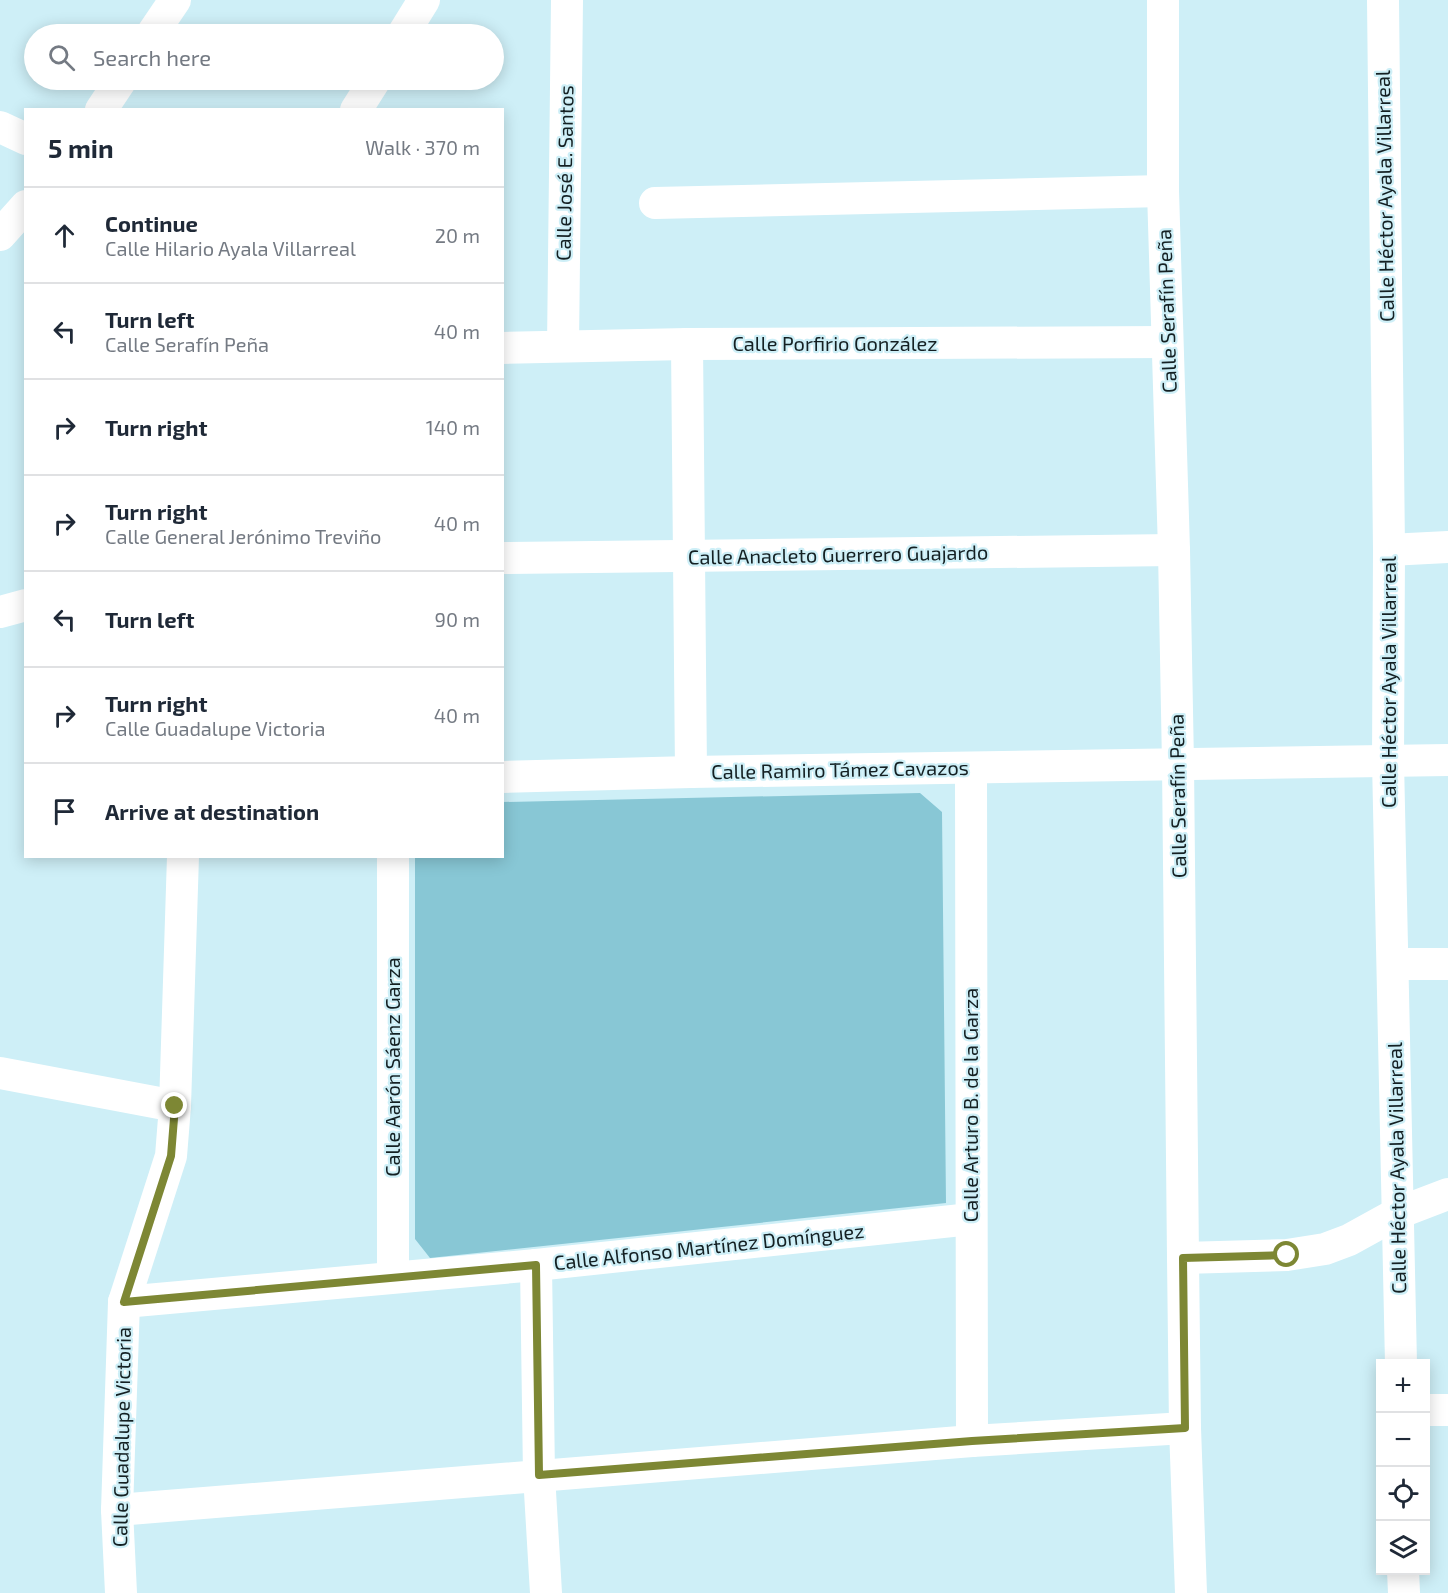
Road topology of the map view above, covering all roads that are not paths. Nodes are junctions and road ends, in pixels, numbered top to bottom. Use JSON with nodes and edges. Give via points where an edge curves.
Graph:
{"nodes":[{"id":1,"x":175,"y":0,"type":"edge"},
{"id":2,"x":424,"y":0,"type":"edge"},
{"id":3,"x":567,"y":0,"type":"edge"},
{"id":4,"x":1163,"y":0,"type":"edge"},
{"id":5,"x":1383,"y":0,"type":"edge"},
{"id":6,"x":159,"y":24,"type":"edge"},
{"id":7,"x":409,"y":24,"type":"edge"},
{"id":8,"x":114,"y":90,"type":"edge"},
{"id":9,"x":369,"y":90,"type":"edge"},
{"id":10,"x":102,"y":108,"type":"edge"},
{"id":11,"x":357,"y":108,"type":"edge"},
{"id":12,"x":0,"y":127,"type":"edge"},
{"id":13,"x":24,"y":138,"type":"edge"},
{"id":14,"x":1163,"y":190,"type":"junction"},
{"id":15,"x":655,"y":203,"type":"dead end"},
{"id":16,"x":24,"y":208,"type":"edge"},
{"id":17,"x":0,"y":235,"type":"edge"},
{"id":18,"x":1167,"y":342,"type":"junction"},
{"id":19,"x":687,"y":345,"type":"junction"},
{"id":20,"x":563,"y":346,"type":"junction"},
{"id":21,"x":504,"y":348,"type":"edge"},
{"id":22,"x":1448,"y":547,"type":"edge"},
{"id":23,"x":1174,"y":550,"type":"junction"},
{"id":24,"x":1389,"y":550,"type":"junction"},
{"id":25,"x":689,"y":557,"type":"junction"},
{"id":26,"x":504,"y":558,"type":"edge"},
{"id":27,"x":24,"y":605,"type":"edge"},
{"id":28,"x":0,"y":612,"type":"edge"},
{"id":29,"x":1448,"y":760,"type":"edge"},
{"id":30,"x":1388,"y":761,"type":"junction"},
{"id":31,"x":1178,"y":764,"type":"junction"},
{"id":32,"x":971,"y":768,"type":"junction"},
{"id":33,"x":691,"y":772,"type":"junction"},
{"id":34,"x":504,"y":777,"type":"edge"},
{"id":35,"x":183,"y":858,"type":"edge"},
{"id":36,"x":393,"y":858,"type":"edge"},
{"id":37,"x":1393,"y":964,"type":"junction"},
{"id":38,"x":1448,"y":964,"type":"edge"},
{"id":39,"x":0,"y":1073,"type":"edge"},
{"id":40,"x":175,"y":1106,"type":"junction"},
{"id":41,"x":1448,"y":1194,"type":"edge"},
{"id":42,"x":1398,"y":1213,"type":"junction"},
{"id":43,"x":971,"y":1220,"type":"junction"},
{"id":44,"x":1183,"y":1258,"type":"junction"},
{"id":45,"x":536,"y":1265,"type":"junction"},
{"id":46,"x":393,"y":1277,"type":"junction"},
{"id":47,"x":124,"y":1302,"type":"junction"},
{"id":48,"x":1401,"y":1359,"type":"edge"},
{"id":49,"x":1430,"y":1410,"type":"edge"},
{"id":50,"x":1448,"y":1410,"type":"edge"},
{"id":51,"x":1185,"y":1428,"type":"junction"},
{"id":52,"x":972,"y":1441,"type":"junction"},
{"id":53,"x":539,"y":1475,"type":"junction"},
{"id":54,"x":117,"y":1510,"type":"junction"},
{"id":55,"x":1404,"y":1575,"type":"edge"},
{"id":56,"x":121,"y":1593,"type":"edge"},
{"id":57,"x":546,"y":1593,"type":"edge"},
{"id":58,"x":1191,"y":1593,"type":"edge"},
{"id":59,"x":1404,"y":1593,"type":"edge"}],
"edges":[{"from":1,"to":6,"type":"street"},
{"from":2,"to":7,"type":"street"},
{"from":3,"to":20,"type":"street","name":"Calle José E. Santos"},
{"from":4,"to":14,"type":"street","name":"Calle Serafín Peña"},
{"from":5,"to":24,"type":"street","name":"Calle Héctor Ayala Villarreal"},
{"from":8,"to":10,"type":"street"},
{"from":9,"to":11,"type":"street"},
{"from":12,"to":13,"type":"street"},
{"from":14,"to":15,"type":"street"},
{"from":14,"to":18,"type":"street","name":"Calle Serafín Peña"},
{"from":16,"to":17,"type":"street"},
{"from":18,"to":19,"type":"street","name":"Calle Porfirio González"},
{"from":18,"to":23,"type":"street","name":"Calle Serafín Peña"},
{"from":19,"to":20,"type":"street","name":"Calle Porfirio González"},
{"from":19,"to":25,"type":"street"},
{"from":20,"to":21,"type":"street","name":"Calle Porfirio González"},
{"from":22,"to":24,"type":"street"},
{"from":23,"to":25,"type":"street","name":"Calle Anacleto Guerrero Guajardo"},
{"from":23,"to":31,"type":"street","name":"Calle Serafín Peña"},
{"from":24,"to":30,"type":"street","name":"Calle Héctor Ayala Villarreal"},
{"from":25,"to":26,"type":"street","name":"Calle Anacleto Guerrero Guajardo"},
{"from":25,"to":33,"type":"street"},
{"from":27,"to":28,"type":"street"},
{"from":29,"to":30,"type":"street","name":"Calle Ramiro Támez Cavazos"},
{"from":30,"to":31,"type":"street","name":"Calle Ramiro Támez Cavazos"},
{"from":30,"to":37,"type":"street","name":"Calle Héctor Ayala Villarreal"},
{"from":31,"to":32,"type":"street","name":"Calle Ramiro Támez Cavazos"},
{"from":31,"to":44,"type":"street","name":"Calle Serafín Peña"},
{"from":32,"to":33,"type":"street","name":"Calle Ramiro Támez Cavazos"},
{"from":32,"to":43,"type":"street","name":"Calle Arturo B. de la Garza"},
{"from":33,"to":34,"type":"street","name":"Calle Ramiro Támez Cavazos"},
{"from":35,"to":40,"type":"street","name":"Calle Guadalupe Victoria"},
{"from":36,"to":46,"type":"street","name":"Calle Aarón Sáenz Garza"},
{"from":37,"to":38,"type":"street"},
{"from":37,"to":42,"type":"street","name":"Calle Héctor Ayala Villarreal"},
{"from":39,"to":40,"type":"street"},
{"from":40,"to":47,"type":"street","name":"Calle Guadalupe Victoria","via":[[171,1156]]},
{"from":41,"to":42,"type":"street"},
{"from":42,"to":44,"type":"street","via":[[1325,1249],[1287,1255]]},
{"from":42,"to":48,"type":"street","name":"Calle Héctor Ayala Villarreal"},
{"from":43,"to":45,"type":"street","name":"Calle Alfonso Martínez Domínguez"},
{"from":43,"to":52,"type":"street","name":"Calle Arturo B. de la Garza"},
{"from":44,"to":51,"type":"street","name":"Calle Serafín Peña"},
{"from":45,"to":46,"type":"street","name":"Calle Alfonso Martínez Domínguez"},
{"from":45,"to":53,"type":"street"},
{"from":46,"to":47,"type":"street","name":"Calle Alfonso Martínez Domínguez"},
{"from":47,"to":54,"type":"street","name":"Calle Guadalupe Victoria"},
{"from":49,"to":50,"type":"street"},
{"from":51,"to":52,"type":"street"},
{"from":51,"to":58,"type":"street","name":"Calle Serafín Peña"},
{"from":52,"to":53,"type":"street"},
{"from":53,"to":54,"type":"street"},
{"from":53,"to":57,"type":"street"},
{"from":54,"to":56,"type":"street","name":"Calle Guadalupe Victoria"},
{"from":55,"to":59,"type":"street"}]}
